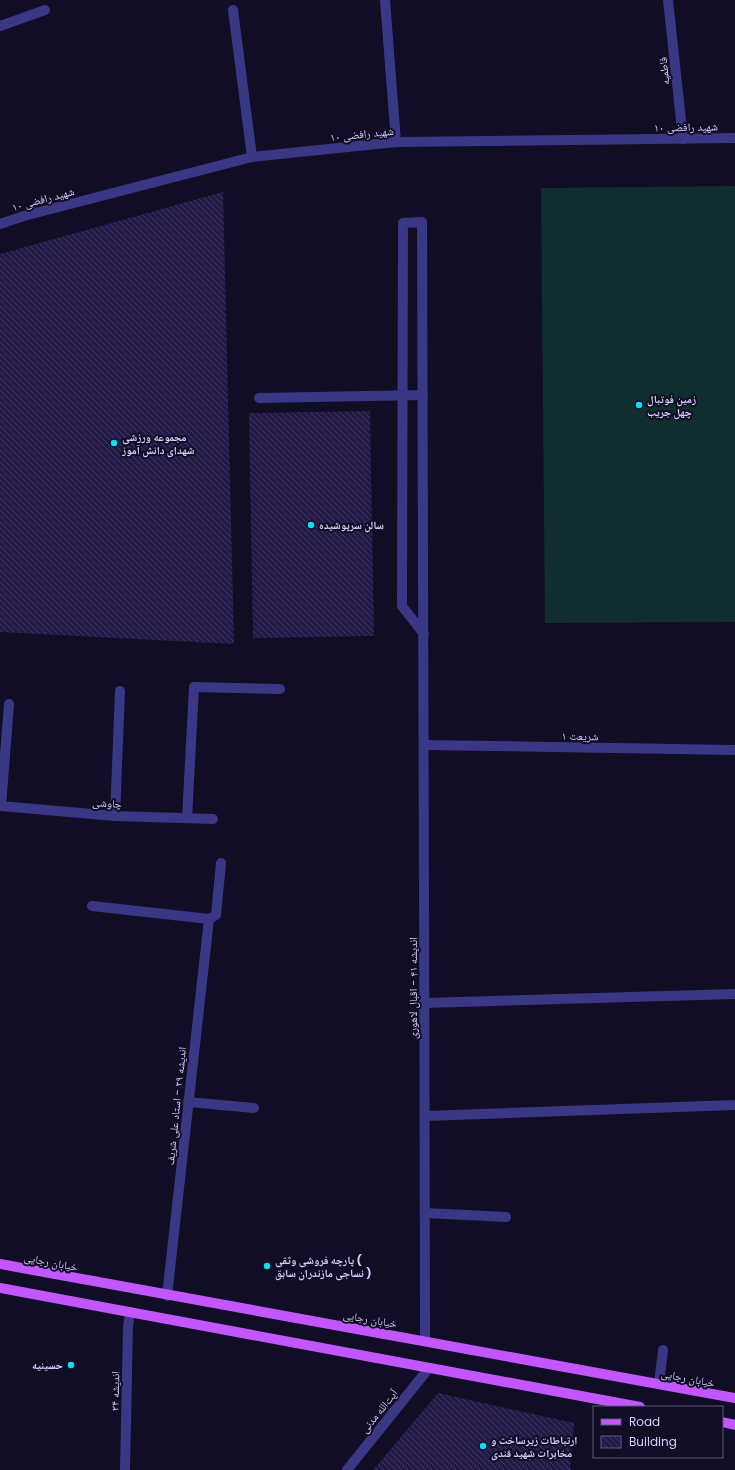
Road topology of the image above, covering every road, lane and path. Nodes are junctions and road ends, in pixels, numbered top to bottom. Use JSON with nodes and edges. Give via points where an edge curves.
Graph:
{"nodes":[{"id":1,"x":385,"y":0,"type":"edge"},
{"id":2,"x":668,"y":0,"type":"edge"},
{"id":3,"x":45,"y":10,"type":"dead end"},
{"id":4,"x":233,"y":10,"type":"dead end"},
{"id":5,"x":0,"y":26,"type":"edge"},
{"id":6,"x":735,"y":138,"type":"edge"},
{"id":7,"x":683,"y":139,"type":"junction"},
{"id":8,"x":396,"y":142,"type":"junction"},
{"id":9,"x":252,"y":157,"type":"junction"},
{"id":10,"x":0,"y":224,"type":"edge"},
{"id":11,"x":423,"y":395,"type":"junction"},
{"id":12,"x":403,"y":396,"type":"junction"},
{"id":13,"x":259,"y":398,"type":"dead end"},
{"id":14,"x":424,"y":634,"type":"junction"},
{"id":15,"x":280,"y":690,"type":"dead end"},
{"id":16,"x":120,"y":691,"type":"dead end"},
{"id":17,"x":9,"y":704,"type":"dead end"},
{"id":18,"x":425,"y":745,"type":"junction"},
{"id":19,"x":735,"y":750,"type":"edge"},
{"id":20,"x":0,"y":806,"type":"edge"},
{"id":21,"x":115,"y":816,"type":"junction"},
{"id":22,"x":187,"y":818,"type":"junction"},
{"id":23,"x":213,"y":819,"type":"dead end"},
{"id":24,"x":221,"y":863,"type":"dead end"},
{"id":25,"x":92,"y":906,"type":"dead end"},
{"id":26,"x":209,"y":919,"type":"junction"},
{"id":27,"x":735,"y":994,"type":"edge"},
{"id":28,"x":425,"y":1003,"type":"junction"},
{"id":29,"x":188,"y":1102,"type":"junction"},
{"id":30,"x":735,"y":1105,"type":"edge"},
{"id":31,"x":254,"y":1108,"type":"dead end"},
{"id":32,"x":425,"y":1116,"type":"junction"},
{"id":33,"x":425,"y":1214,"type":"junction"},
{"id":34,"x":506,"y":1217,"type":"dead end"},
{"id":35,"x":0,"y":1264,"type":"edge"},
{"id":36,"x":0,"y":1288,"type":"edge"},
{"id":37,"x":167,"y":1296,"type":"junction"},
{"id":38,"x":130,"y":1312,"type":"junction"},
{"id":39,"x":425,"y":1341,"type":"junction"},
{"id":40,"x":663,"y":1350,"type":"dead end"},
{"id":41,"x":429,"y":1368,"type":"junction"},
{"id":42,"x":659,"y":1384,"type":"junction"},
{"id":43,"x":735,"y":1398,"type":"edge"},
{"id":44,"x":635,"y":1406,"type":"edge"},
{"id":45,"x":723,"y":1422,"type":"edge"},
{"id":46,"x":735,"y":1425,"type":"edge"},
{"id":47,"x":125,"y":1470,"type":"edge"},
{"id":48,"x":347,"y":1470,"type":"edge"}],
"edges":[{"from":1,"to":8,"type":"street"},
{"from":2,"to":7,"type":"street","name":"فاطمیه"},
{"from":3,"to":5,"type":"street"},
{"from":4,"to":9,"type":"street"},
{"from":6,"to":7,"type":"street","name":"شهید رافضی ۱۰"},
{"from":7,"to":8,"type":"street","name":"شهید رافضی ۱۰"},
{"from":8,"to":9,"type":"street","name":"شهید رافضی ۱۰"},
{"from":9,"to":10,"type":"street","name":"شهید رافضی ۱۰"},
{"from":11,"to":12,"type":"street"},
{"from":11,"to":12,"type":"street","name":"اندیشه ۴۱ - اقبال لاهوری","via":[[422,222],[403,223]]},
{"from":11,"to":14,"type":"street","name":"اندیشه ۴۱ - اقبال لاهوری"},
{"from":12,"to":13,"type":"street"},
{"from":12,"to":14,"type":"street","via":[[402,606]]},
{"from":14,"to":18,"type":"street","name":"اندیشه ۴۱ - اقبال لاهوری"},
{"from":15,"to":22,"type":"street","via":[[194,687]]},
{"from":16,"to":21,"type":"street"},
{"from":17,"to":20,"type":"street"},
{"from":18,"to":19,"type":"street","name":"شریعت ۱"},
{"from":18,"to":28,"type":"street","name":"اندیشه ۴۱ - اقبال لاهوری"},
{"from":20,"to":21,"type":"street","name":"چاوشی"},
{"from":21,"to":22,"type":"street","name":"چاوشی"},
{"from":22,"to":23,"type":"street","name":"چاوشی"},
{"from":24,"to":26,"type":"street","name":"اندیشه ۳۹ - استاد علی شریف","via":[[216,914]]},
{"from":25,"to":26,"type":"street"},
{"from":26,"to":29,"type":"street","name":"اندیشه ۳۹ - استاد علی شریف"},
{"from":27,"to":28,"type":"street"},
{"from":28,"to":32,"type":"street","name":"اندیشه ۴۱ - اقبال لاهوری"},
{"from":29,"to":31,"type":"street"},
{"from":29,"to":37,"type":"street","name":"اندیشه ۳۹ - استاد علی شریف"},
{"from":30,"to":32,"type":"street"},
{"from":32,"to":33,"type":"street","name":"اندیشه ۴۱ - اقبال لاهوری"},
{"from":33,"to":34,"type":"street"},
{"from":33,"to":39,"type":"street","name":"اندیشه ۴۱ - اقبال لاهوری"},
{"from":35,"to":37,"type":"main road","name":"خیابان رجایی"},
{"from":36,"to":38,"type":"main road"},
{"from":37,"to":39,"type":"main road","name":"خیابان رجایی"},
{"from":38,"to":41,"type":"main road"},
{"from":38,"to":47,"type":"street","name":"اندیشه ۳۴"},
{"from":39,"to":42,"type":"main road","name":"خیابان رجایی"},
{"from":40,"to":42,"type":"street"},
{"from":41,"to":44,"type":"main road"},
{"from":41,"to":48,"type":"street","name":"آیت‌الله مدنی"},
{"from":42,"to":43,"type":"main road","name":"خیابان رجایی"},
{"from":45,"to":46,"type":"main road"}]}
